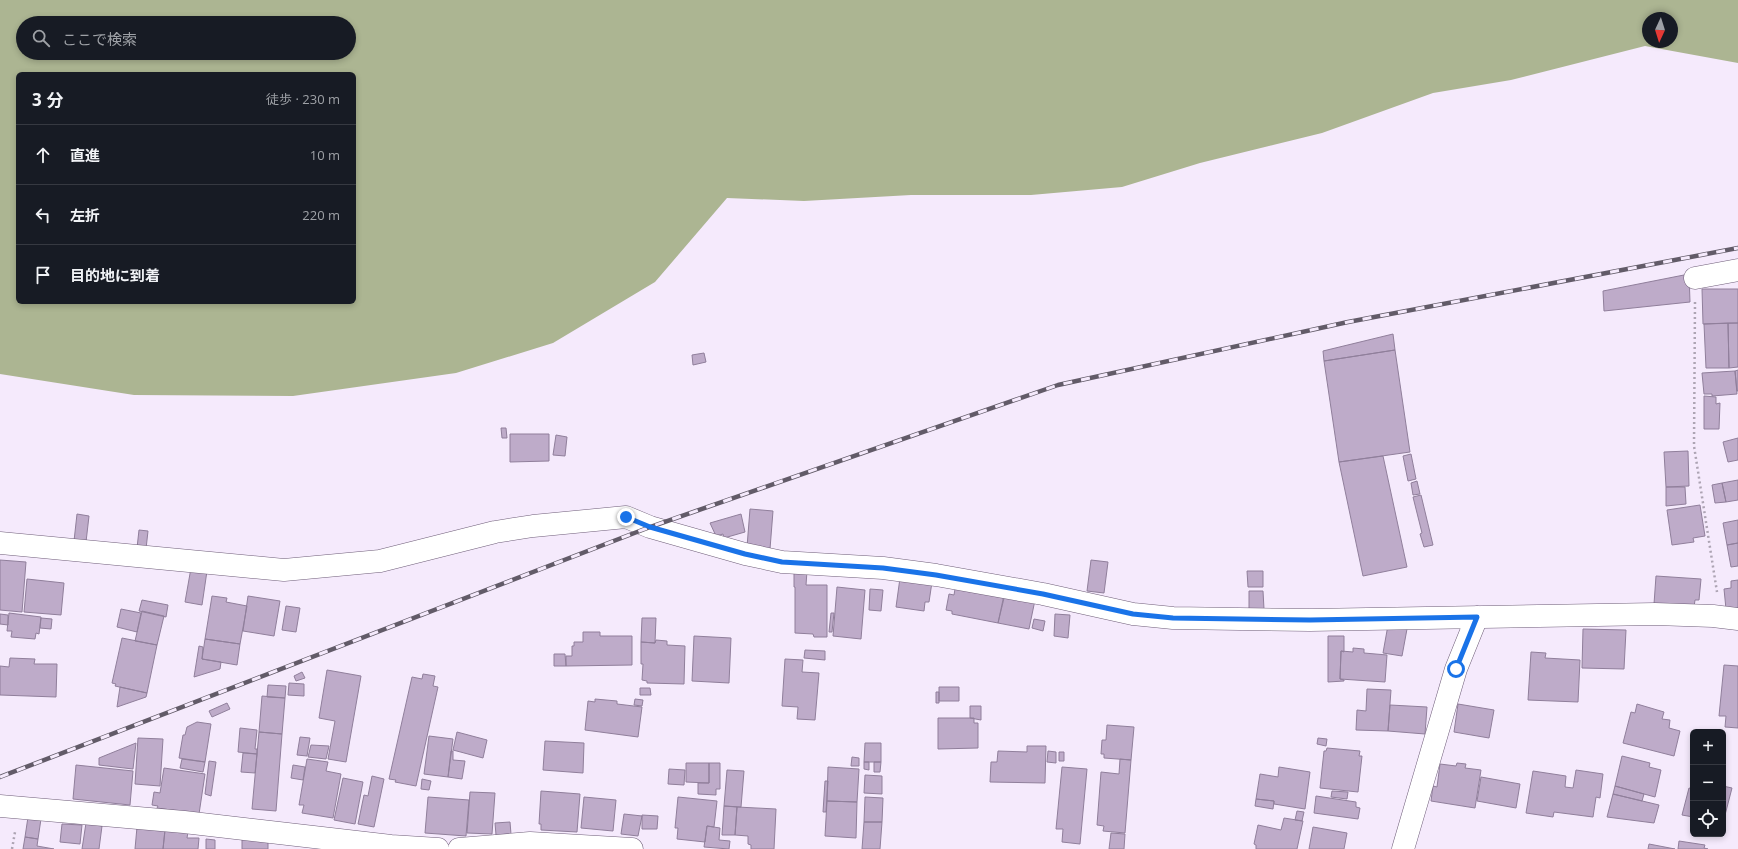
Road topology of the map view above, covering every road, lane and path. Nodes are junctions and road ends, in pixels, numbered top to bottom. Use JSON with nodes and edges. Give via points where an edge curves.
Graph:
{"nodes":[{"id":1,"x":1738,"y":270,"type":"edge"},
{"id":2,"x":1695,"y":278,"type":"joint"},
{"id":3,"x":0,"y":543,"type":"edge"},
{"id":4,"x":1713,"y":616,"type":"junction"},
{"id":5,"x":1477,"y":617,"type":"junction"},
{"id":6,"x":1738,"y":619,"type":"edge"},
{"id":7,"x":0,"y":806,"type":"edge"},
{"id":8,"x":438,"y":849,"type":"edge"},
{"id":9,"x":459,"y":849,"type":"edge"},
{"id":10,"x":632,"y":849,"type":"edge"},
{"id":11,"x":1403,"y":849,"type":"edge"}],
"edges":[{"from":1,"to":2,"type":"street"},
{"from":2,"to":4,"type":"path","via":[[1694,446],[1717,592]]},
{"from":3,"to":5,"type":"street","via":[[284,570],[380,561],[495,532],[626,517],[650,527],[774,560],[883,568],[936,575],[1043,594],[1133,614],[1173,618],[1295,620]]},
{"from":4,"to":5,"type":"street","via":[[1655,614]]},
{"from":4,"to":6,"type":"street"},
{"from":5,"to":11,"type":"street","via":[[1456,669]]},
{"from":7,"to":8,"type":"street","via":[[184,822]]},
{"from":9,"to":10,"type":"street","via":[[530,843]]}]}
